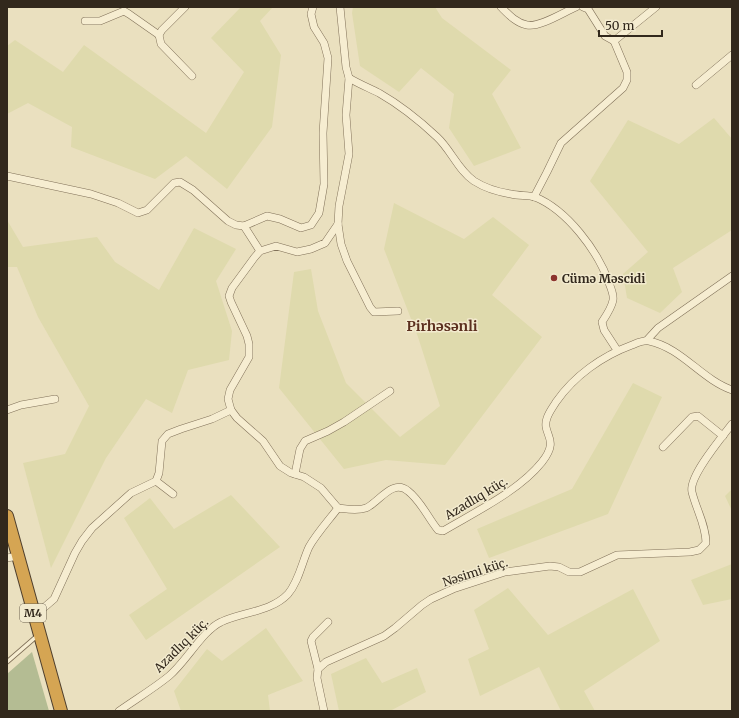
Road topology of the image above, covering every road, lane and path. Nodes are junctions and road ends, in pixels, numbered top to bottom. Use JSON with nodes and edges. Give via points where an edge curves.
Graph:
{"nodes":[{"id":1,"x":185,"y":7,"type":"edge"},
{"id":2,"x":312,"y":7,"type":"edge"},
{"id":3,"x":340,"y":7,"type":"edge"},
{"id":4,"x":501,"y":7,"type":"edge"},
{"id":5,"x":576,"y":7,"type":"edge"},
{"id":6,"x":583,"y":7,"type":"edge"},
{"id":7,"x":656,"y":7,"type":"edge"},
{"id":8,"x":85,"y":21,"type":"dead end"},
{"id":9,"x":159,"y":35,"type":"junction"},
{"id":10,"x":614,"y":41,"type":"junction"},
{"id":11,"x":732,"y":55,"type":"edge"},
{"id":12,"x":192,"y":76,"type":"dead end"},
{"id":13,"x":349,"y":78,"type":"junction"},
{"id":14,"x":696,"y":85,"type":"dead end"},
{"id":15,"x":7,"y":176,"type":"edge"},
{"id":16,"x":534,"y":197,"type":"junction"},
{"id":17,"x":338,"y":224,"type":"junction"},
{"id":18,"x":244,"y":226,"type":"junction"},
{"id":19,"x":260,"y":251,"type":"junction"},
{"id":20,"x":732,"y":276,"type":"edge"},
{"id":21,"x":398,"y":311,"type":"dead end"},
{"id":22,"x":647,"y":340,"type":"junction"},
{"id":23,"x":617,"y":350,"type":"junction"},
{"id":24,"x":732,"y":390,"type":"edge"},
{"id":25,"x":390,"y":391,"type":"dead end"},
{"id":26,"x":54,"y":399,"type":"dead end"},
{"id":27,"x":7,"y":410,"type":"edge"},
{"id":28,"x":231,"y":410,"type":"junction"},
{"id":29,"x":732,"y":424,"type":"edge"},
{"id":30,"x":723,"y":436,"type":"junction"},
{"id":31,"x":663,"y":447,"type":"dead end"},
{"id":32,"x":296,"y":474,"type":"junction"},
{"id":33,"x":156,"y":481,"type":"junction"},
{"id":34,"x":173,"y":494,"type":"dead end"},
{"id":35,"x":338,"y":508,"type":"junction"},
{"id":36,"x":8,"y":521,"type":"edge"},
{"id":37,"x":12,"y":557,"type":"edge"},
{"id":38,"x":34,"y":614,"type":"junction"},
{"id":39,"x":328,"y":622,"type":"dead end"},
{"id":40,"x":39,"y":634,"type":"junction"},
{"id":41,"x":7,"y":662,"type":"edge"},
{"id":42,"x":318,"y":669,"type":"junction"},
{"id":43,"x":61,"y":711,"type":"edge"},
{"id":44,"x":119,"y":711,"type":"edge"},
{"id":45,"x":324,"y":711,"type":"edge"}],
"edges":[{"from":1,"to":9,"type":"street"},
{"from":2,"to":18,"type":"street","via":[[314,27],[324,43],[328,58],[323,133],[324,184],[319,213],[311,225],[301,228],[267,216]]},
{"from":3,"to":13,"type":"street"},
{"from":4,"to":5,"type":"street","via":[[513,19],[535,26]]},
{"from":6,"to":10,"type":"street","via":[[588,9],[606,36]]},
{"from":7,"to":10,"type":"street"},
{"from":8,"to":9,"type":"street","via":[[100,21],[124,12]]},
{"from":9,"to":12,"type":"street","via":[[161,44]]},
{"from":10,"to":16,"type":"street","via":[[627,72],[623,88],[561,143]]},
{"from":11,"to":14,"type":"street"},
{"from":13,"to":16,"type":"street","via":[[379,93],[422,122],[440,140],[456,164],[474,180],[492,190]]},
{"from":13,"to":17,"type":"street","via":[[346,115],[349,154]]},
{"from":15,"to":18,"type":"street","via":[[92,194],[138,213],[147,210],[174,183],[180,182],[228,221]]},
{"from":16,"to":23,"type":"street","via":[[558,211],[596,254],[612,290],[613,301],[602,322],[604,330]]},
{"from":17,"to":19,"type":"street","via":[[324,243],[311,249],[297,252],[276,246]]},
{"from":17,"to":21,"type":"street","via":[[347,261],[370,307],[374,312]]},
{"from":18,"to":19,"type":"street"},
{"from":19,"to":28,"type":"street","via":[[232,288],[229,296],[249,344],[249,357],[230,390],[228,399]]},
{"from":20,"to":22,"type":"street","via":[[658,328]]},
{"from":22,"to":23,"type":"street"},
{"from":22,"to":24,"type":"street","via":[[677,353],[716,382]]},
{"from":23,"to":35,"type":"street","name":"Azadlıq küç.","via":[[591,366],[564,391],[545,423],[551,445],[548,454],[529,477],[443,531],[438,530],[416,499],[407,490],[400,488],[384,493],[360,510]]},
{"from":25,"to":32,"type":"street","via":[[344,422],[305,441],[300,450]]},
{"from":26,"to":27,"type":"street"},
{"from":28,"to":32,"type":"street","via":[[263,441],[280,466]]},
{"from":28,"to":33,"type":"street","via":[[168,434],[162,441]]},
{"from":29,"to":30,"type":"street","name":"Nəsimi küç."},
{"from":30,"to":31,"type":"street","via":[[698,416],[692,417]]},
{"from":30,"to":42,"type":"street","name":"Nəsimi küç.","via":[[708,455],[695,477],[691,490],[706,534],[706,543],[699,550],[617,555],[580,572],[569,572],[550,566],[505,572],[431,599],[384,636],[326,662]]},
{"from":32,"to":35,"type":"street","via":[[321,488]]},
{"from":33,"to":34,"type":"street"},
{"from":33,"to":38,"type":"street","via":[[131,493],[92,528],[75,553],[54,599]]},
{"from":35,"to":44,"type":"street","name":"Azadlıq küç.","via":[[310,545],[294,586],[288,594],[256,612],[222,621],[213,627],[169,676]]},
{"from":36,"to":37,"type":"highway","number":"M4"},
{"from":37,"to":38,"type":"highway","number":"M4"},
{"from":38,"to":40,"type":"highway","number":"M4"},
{"from":39,"to":42,"type":"street","via":[[311,641]]},
{"from":40,"to":41,"type":"lane"},
{"from":40,"to":43,"type":"highway","number":"M4"},
{"from":42,"to":45,"type":"street","via":[[317,678]]}]}
